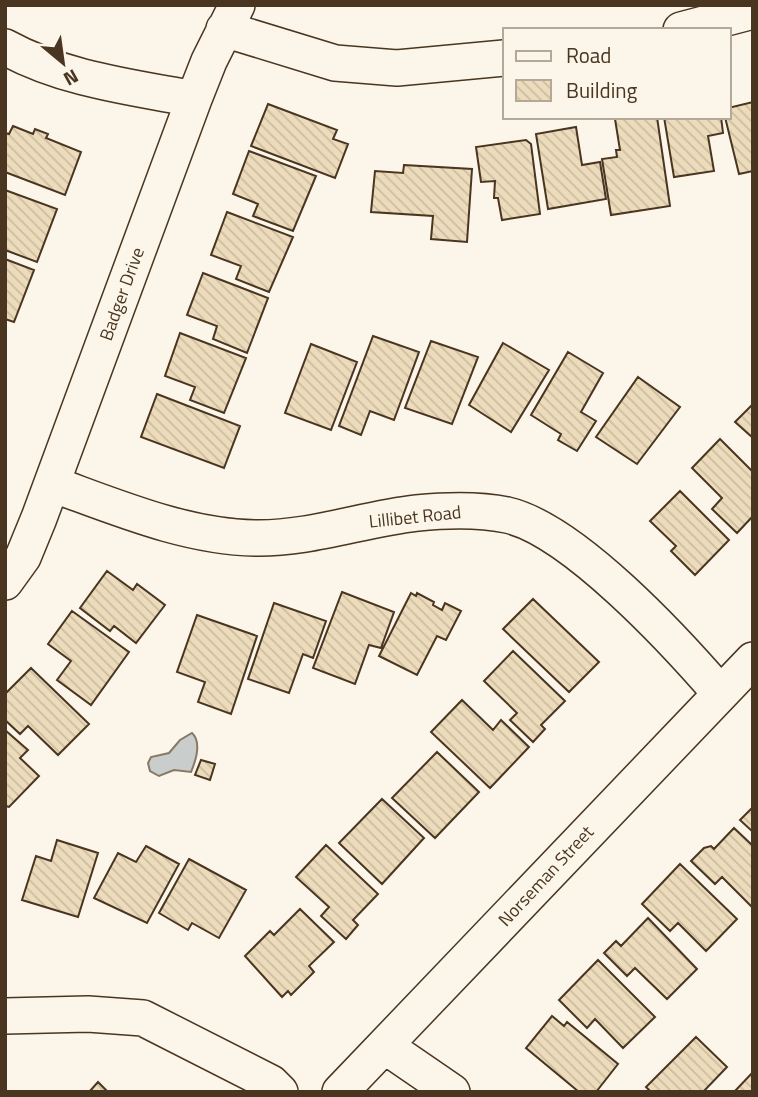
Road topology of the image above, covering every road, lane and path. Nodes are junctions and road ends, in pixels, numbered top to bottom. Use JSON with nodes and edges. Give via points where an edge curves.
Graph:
{"nodes":[{"id":1,"x":753,"y":11,"type":"edge"},
{"id":2,"x":231,"y":17,"type":"edge"},
{"id":3,"x":689,"y":28,"type":"edge"},
{"id":4,"x":5,"y":47,"type":"edge"},
{"id":5,"x":503,"y":58,"type":"edge"},
{"id":6,"x":194,"y":99,"type":"junction"},
{"id":7,"x":51,"y":484,"type":"junction"},
{"id":8,"x":5,"y":582,"type":"edge"},
{"id":9,"x":753,"y":660,"type":"edge"},
{"id":10,"x":720,"y":693,"type":"junction"},
{"id":11,"x":5,"y":1016,"type":"edge"},
{"id":12,"x":385,"y":1046,"type":"junction"},
{"id":13,"x":280,"y":1092,"type":"edge"},
{"id":14,"x":340,"y":1092,"type":"edge"},
{"id":15,"x":452,"y":1092,"type":"edge"}],
"edges":[{"from":1,"to":3,"type":"street"},
{"from":2,"to":5,"type":"street","via":[[335,63],[397,68]]},
{"from":2,"to":6,"type":"street","name":"Badger Drive"},
{"from":4,"to":6,"type":"street","via":[[49,67],[101,82]]},
{"from":6,"to":7,"type":"street","name":"Badger Drive"},
{"from":7,"to":8,"type":"street","name":"Badger Drive","via":[[23,557]]},
{"from":7,"to":10,"type":"street","name":"Lillibet Road","via":[[190,529],[255,538],[416,513],[477,511],[508,516],[552,535],[597,570],[681,649]]},
{"from":9,"to":10,"type":"street","name":"Norseman Street"},
{"from":10,"to":12,"type":"street","name":"Norseman Street"},
{"from":11,"to":13,"type":"street","via":[[143,1018],[271,1083]]},
{"from":12,"to":14,"type":"street","name":"Norseman Street"},
{"from":12,"to":15,"type":"street"}]}
